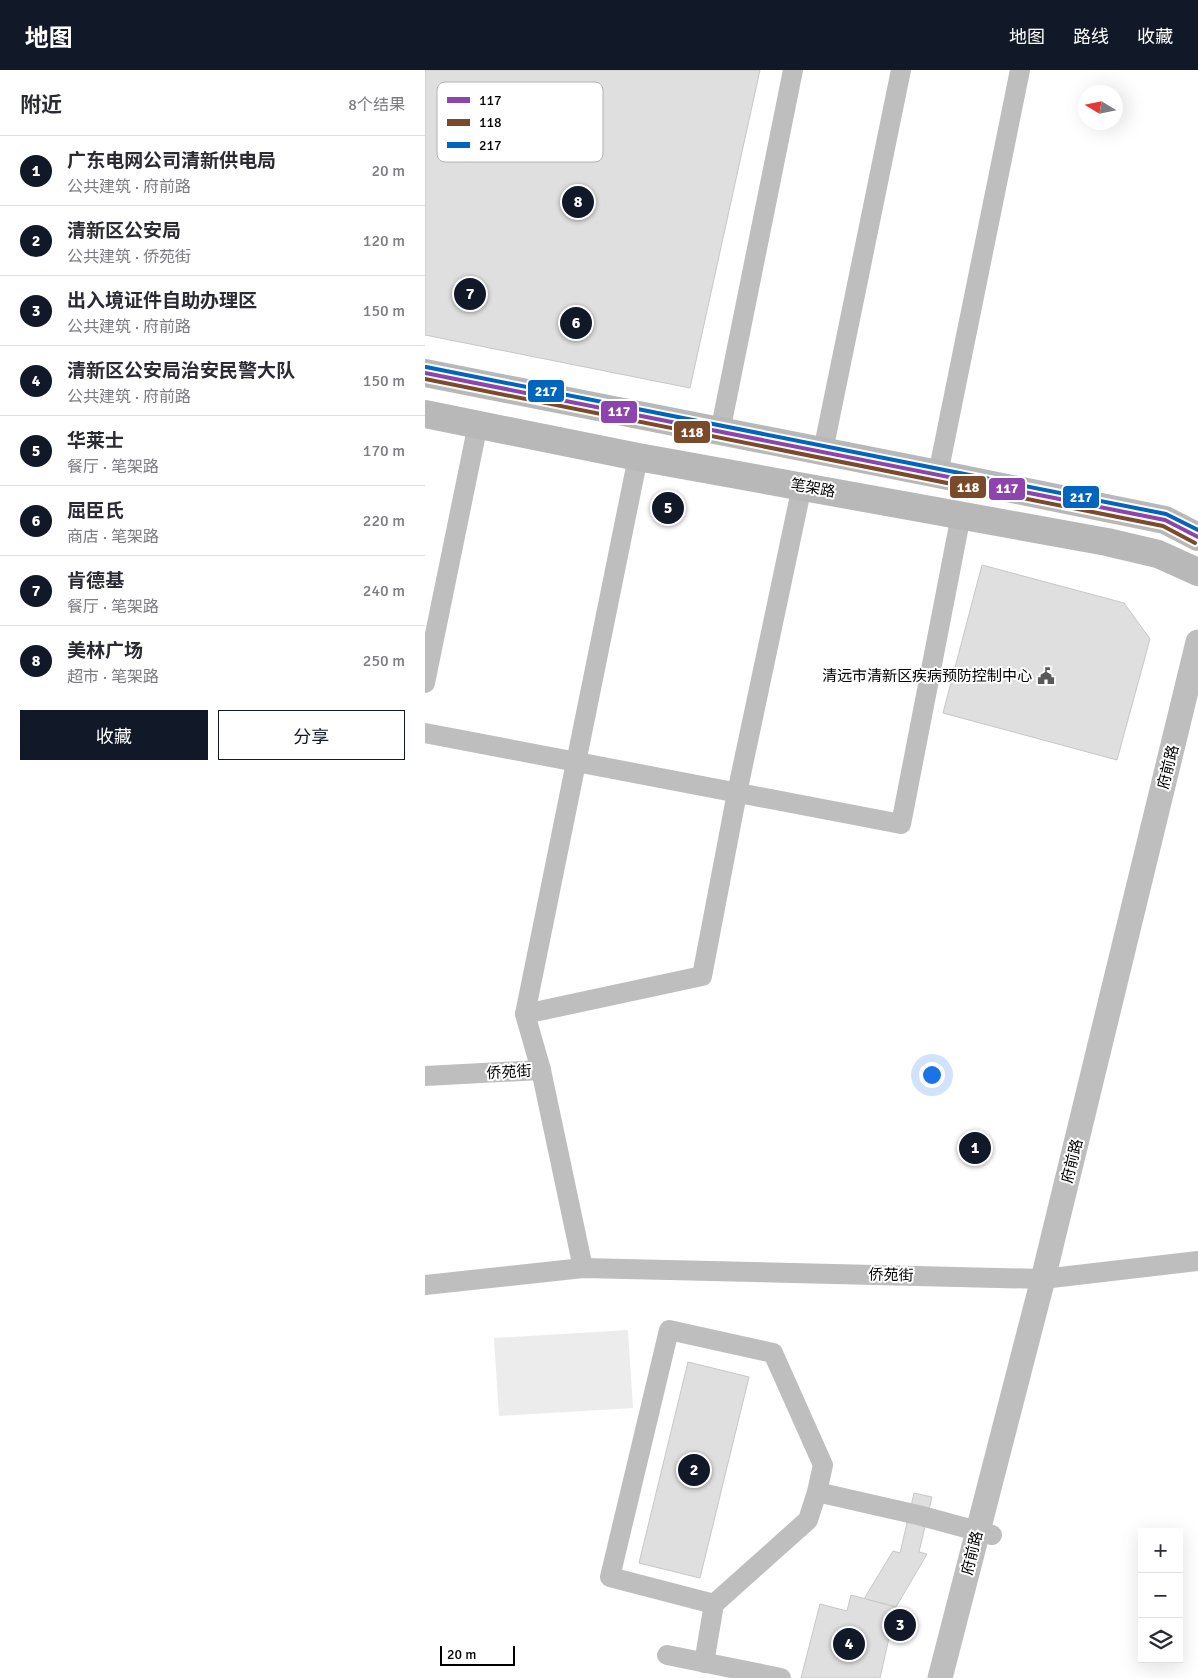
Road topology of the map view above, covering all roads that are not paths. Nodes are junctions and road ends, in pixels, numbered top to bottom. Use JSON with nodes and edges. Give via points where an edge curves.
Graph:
{"nodes":[{"id":1,"x":793,"y":70,"type":"edge"},
{"id":2,"x":901,"y":70,"type":"edge"},
{"id":3,"x":1019,"y":70,"type":"edge"},
{"id":4,"x":425,"y":373,"type":"edge"},
{"id":5,"x":425,"y":414,"type":"edge"},
{"id":6,"x":478,"y":424,"type":"junction"},
{"id":7,"x":720,"y":432,"type":"junction"},
{"id":8,"x":823,"y":451,"type":"junction"},
{"id":9,"x":637,"y":456,"type":"junction"},
{"id":10,"x":938,"y":474,"type":"junction"},
{"id":11,"x":802,"y":486,"type":"junction"},
{"id":12,"x":961,"y":515,"type":"junction"},
{"id":13,"x":1198,"y":537,"type":"edge"},
{"id":14,"x":1198,"y":572,"type":"edge"},
{"id":15,"x":1198,"y":642,"type":"edge"},
{"id":16,"x":425,"y":683,"type":"edge"},
{"id":17,"x":1198,"y":699,"type":"edge"},
{"id":18,"x":425,"y":733,"type":"edge"},
{"id":19,"x":576,"y":762,"type":"junction"},
{"id":20,"x":737,"y":793,"type":"junction"},
{"id":21,"x":525,"y":1014,"type":"junction"},
{"id":22,"x":541,"y":1070,"type":"junction"},
{"id":23,"x":425,"y":1076,"type":"edge"},
{"id":24,"x":1198,"y":1260,"type":"edge"},
{"id":25,"x":583,"y":1268,"type":"junction"},
{"id":26,"x":1050,"y":1278,"type":"junction"},
{"id":27,"x":425,"y":1285,"type":"edge"},
{"id":28,"x":817,"y":1492,"type":"junction"},
{"id":29,"x":985,"y":1532,"type":"junction"},
{"id":30,"x":714,"y":1604,"type":"junction"},
{"id":31,"x":667,"y":1655,"type":"dead end"},
{"id":32,"x":704,"y":1663,"type":"junction"},
{"id":33,"x":781,"y":1678,"type":"edge"},
{"id":34,"x":940,"y":1678,"type":"edge"},
{"id":35,"x":955,"y":1678,"type":"edge"}],
"edges":[{"from":1,"to":7,"type":"street"},
{"from":2,"to":8,"type":"street"},
{"from":3,"to":10,"type":"street"},
{"from":4,"to":7,"type":"main road"},
{"from":5,"to":6,"type":"main road","name":"笔架路"},
{"from":6,"to":9,"type":"main road","name":"笔架路"},
{"from":6,"to":16,"type":"street"},
{"from":7,"to":8,"type":"main road"},
{"from":8,"to":10,"type":"main road"},
{"from":9,"to":11,"type":"main road","name":"笔架路"},
{"from":9,"to":19,"type":"street"},
{"from":10,"to":13,"type":"main road","via":[[1165,520]]},
{"from":11,"to":12,"type":"main road","name":"笔架路"},
{"from":11,"to":20,"type":"street"},
{"from":12,"to":14,"type":"main road","name":"笔架路","via":[[1158,554]]},
{"from":12,"to":20,"type":"street","via":[[901,824]]},
{"from":15,"to":26,"type":"street","name":"府前路"},
{"from":17,"to":26,"type":"street","name":"府前路"},
{"from":18,"to":19,"type":"street"},
{"from":19,"to":20,"type":"street"},
{"from":19,"to":21,"type":"street"},
{"from":20,"to":21,"type":"street","via":[[702,976]]},
{"from":21,"to":22,"type":"street"},
{"from":22,"to":23,"type":"street","name":"侨苑街"},
{"from":22,"to":25,"type":"street","name":"侨苑街"},
{"from":24,"to":26,"type":"street","name":"侨苑街"},
{"from":25,"to":26,"type":"street","name":"侨苑街"},
{"from":25,"to":27,"type":"street","name":"侨苑街"},
{"from":26,"to":29,"type":"street","name":"府前路"},
{"from":28,"to":29,"type":"street"},
{"from":28,"to":30,"type":"street","via":[[808,1520]]},
{"from":28,"to":30,"type":"street","via":[[823,1465],[773,1353],[669,1330],[610,1577]]},
{"from":29,"to":34,"type":"street","name":"府前路"},
{"from":29,"to":35,"type":"street","name":"府前路"},
{"from":30,"to":32,"type":"street"},
{"from":31,"to":32,"type":"street"},
{"from":32,"to":33,"type":"street"}]}
